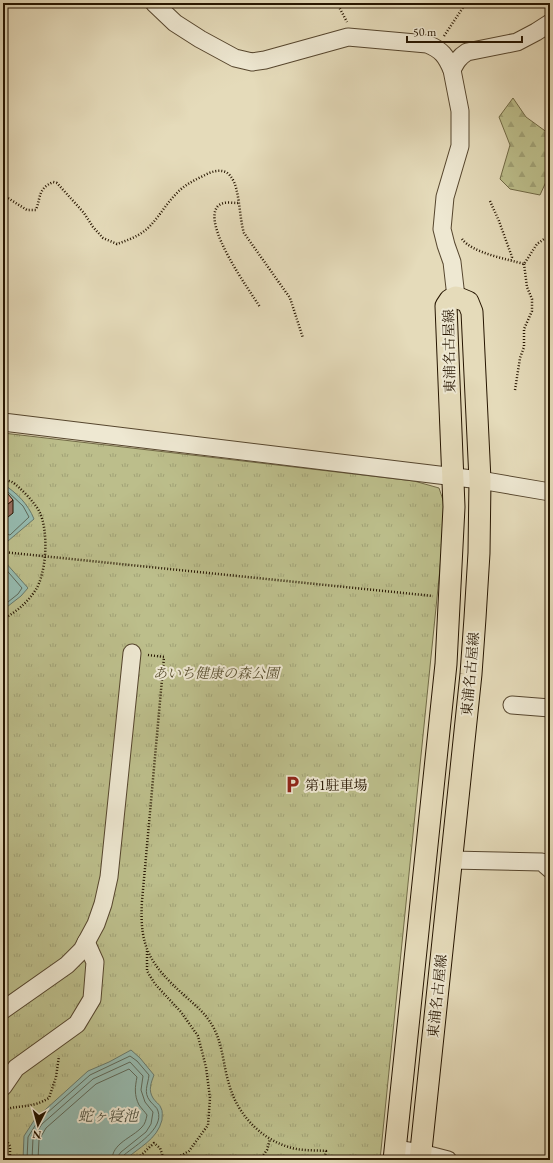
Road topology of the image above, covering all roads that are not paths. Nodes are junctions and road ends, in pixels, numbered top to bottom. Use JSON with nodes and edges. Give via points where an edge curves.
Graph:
{"nodes":[{"id":1,"x":154,"y":3,"type":"edge"},
{"id":2,"x":550,"y":23,"type":"edge"},
{"id":3,"x":452,"y":70,"type":"junction"},
{"id":4,"x":456,"y":297,"type":"junction"},
{"id":5,"x":3,"y":422,"type":"edge"},
{"id":6,"x":453,"y":476,"type":"junction"},
{"id":7,"x":480,"y":480,"type":"junction"},
{"id":8,"x":550,"y":492,"type":"edge"},
{"id":9,"x":132,"y":653,"type":"road end"},
{"id":10,"x":512,"y":704,"type":"dead end"},
{"id":11,"x":550,"y":708,"type":"edge"},
{"id":12,"x":451,"y":860,"type":"junction"},
{"id":13,"x":550,"y":869,"type":"edge"},
{"id":14,"x":86,"y":942,"type":"junction"},
{"id":15,"x":3,"y":1010,"type":"edge"},
{"id":16,"x":3,"y":1088,"type":"edge"},
{"id":17,"x":395,"y":1155,"type":"edge"},
{"id":18,"x":421,"y":1157,"type":"edge"},
{"id":19,"x":448,"y":1160,"type":"edge"}],
"edges":[{"from":1,"to":3,"type":"street","via":[[175,23],[200,39],[235,58],[252,62],[348,37],[427,44],[438,48]]},
{"from":2,"to":3,"type":"street","via":[[517,42],[467,52],[456,61]]},
{"from":3,"to":4,"type":"street","via":[[460,111],[460,146],[445,197],[442,229],[452,262]]},
{"from":4,"to":6,"type":"main road","name":"東浦名古屋線","via":[[446,306]]},
{"from":4,"to":7,"type":"main road","name":"東浦名古屋線","via":[[468,302],[472,312]]},
{"from":5,"to":6,"type":"street"},
{"from":6,"to":7,"type":"street"},
{"from":6,"to":17,"type":"main road","name":"東浦名古屋線","via":[[454,514],[446,664]]},
{"from":7,"to":8,"type":"street"},
{"from":7,"to":12,"type":"main road","name":"東浦名古屋線","via":[[479,553],[471,674]]},
{"from":9,"to":14,"type":"street","via":[[109,877],[96,924]]},
{"from":10,"to":11,"type":"street"},
{"from":12,"to":13,"type":"street","via":[[542,862]]},
{"from":12,"to":18,"type":"main road","name":"東浦名古屋線"},
{"from":14,"to":15,"type":"street","via":[[82,950],[66,965]]},
{"from":14,"to":16,"type":"street","via":[[95,962],[92,999],[77,1024],[16,1068]]},
{"from":17,"to":18,"type":"street"},
{"from":18,"to":19,"type":"street"}]}
